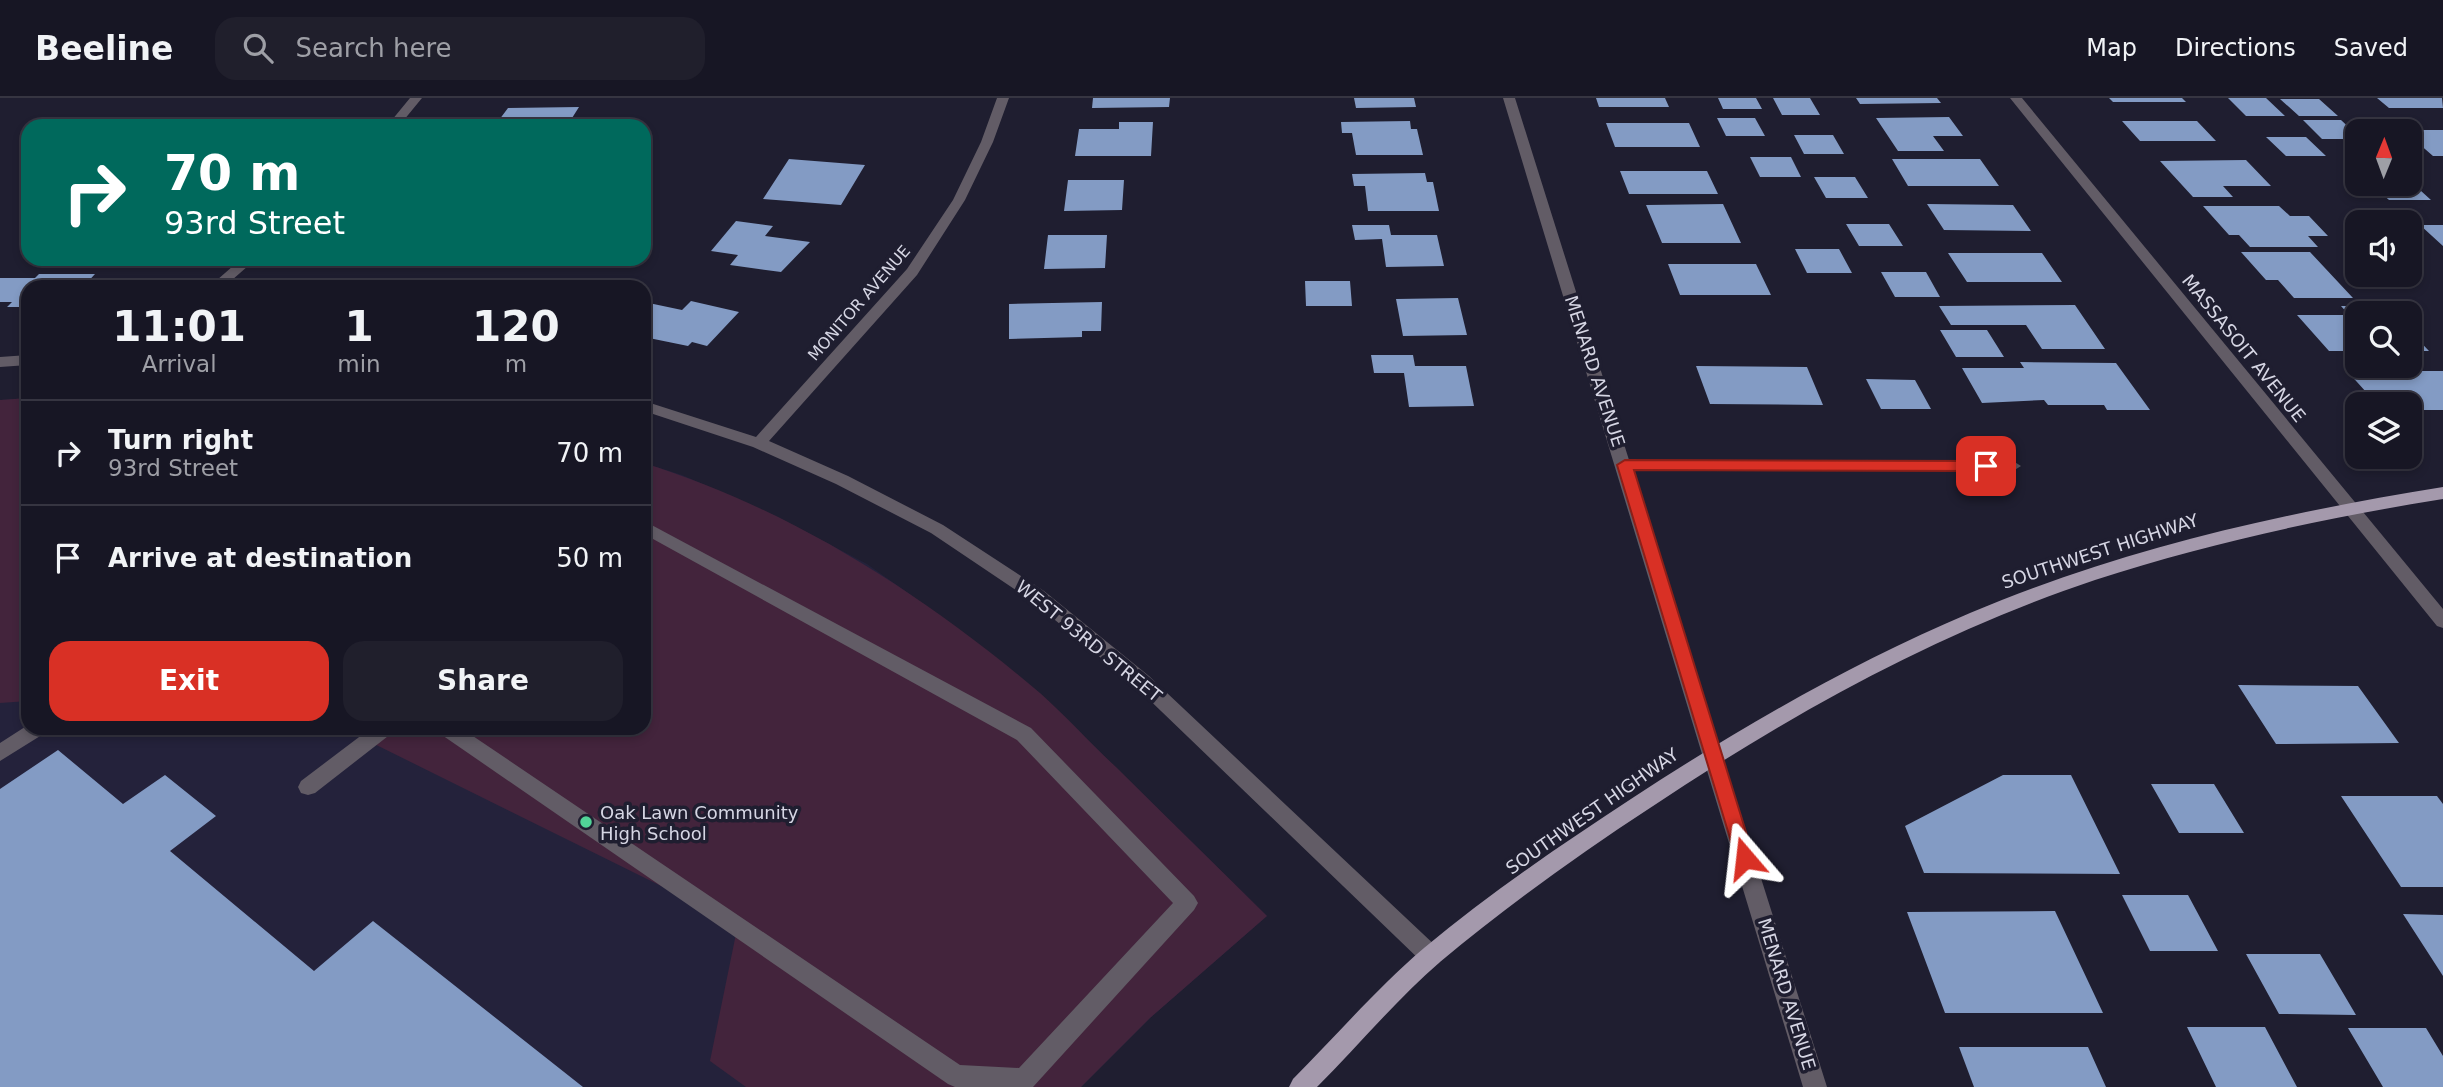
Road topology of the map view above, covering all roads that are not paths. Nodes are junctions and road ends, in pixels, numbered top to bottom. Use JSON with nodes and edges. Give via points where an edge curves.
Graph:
{"nodes":[{"id":1,"x":415,"y":98,"type":"edge"},
{"id":2,"x":1003,"y":98,"type":"edge"},
{"id":3,"x":1509,"y":98,"type":"edge"},
{"id":4,"x":2016,"y":98,"type":"edge"},
{"id":5,"x":398,"y":119,"type":"edge"},
{"id":6,"x":241,"y":266,"type":"edge"},
{"id":7,"x":224,"y":280,"type":"edge"},
{"id":8,"x":21,"y":360,"type":"edge"},
{"id":9,"x":0,"y":362,"type":"edge"},
{"id":10,"x":651,"y":409,"type":"edge"},
{"id":11,"x":759,"y":443,"type":"junction"},
{"id":12,"x":1625,"y":465,"type":"junction"},
{"id":13,"x":2013,"y":466,"type":"dead end"},
{"id":14,"x":2443,"y":493,"type":"edge"},
{"id":15,"x":2350,"y":508,"type":"junction"},
{"id":16,"x":651,"y":531,"type":"edge"},
{"id":17,"x":2443,"y":621,"type":"edge"},
{"id":18,"x":27,"y":735,"type":"edge"},
{"id":19,"x":376,"y":735,"type":"edge"},
{"id":20,"x":456,"y":735,"type":"edge"},
{"id":21,"x":0,"y":753,"type":"edge"},
{"id":22,"x":1714,"y":755,"type":"junction"},
{"id":23,"x":309,"y":787,"type":"dead end"},
{"id":24,"x":1431,"y":956,"type":"junction"},
{"id":25,"x":1301,"y":1087,"type":"edge"},
{"id":26,"x":1815,"y":1087,"type":"edge"}],
"edges":[{"from":1,"to":5,"type":"street"},
{"from":2,"to":11,"type":"street","name":"MONITOR AVENUE","via":[[959,200],[912,272]]},
{"from":3,"to":12,"type":"street","name":"MENARD AVENUE"},
{"from":4,"to":15,"type":"street","name":"MASSASOIT AVENUE"},
{"from":6,"to":7,"type":"street"},
{"from":8,"to":9,"type":"street"},
{"from":10,"to":11,"type":"street","name":"WEST 93RD STREET"},
{"from":11,"to":24,"type":"street","name":"WEST 93RD STREET","via":[[937,529],[1038,596],[1142,681]]},
{"from":12,"to":13,"type":"street"},
{"from":12,"to":22,"type":"street","name":"MENARD AVENUE"},
{"from":14,"to":15,"type":"main road"},
{"from":15,"to":17,"type":"street","name":"MASSASOIT AVENUE"},
{"from":15,"to":22,"type":"main road","name":"SOUTHWEST HIGHWAY","via":[[2215,538],[2088,576],[1978,617],[1859,672]]},
{"from":16,"to":20,"type":"street","via":[[1024,734],[1187,903],[1024,1080],[956,1076]]},
{"from":18,"to":21,"type":"street"},
{"from":19,"to":23,"type":"street"},
{"from":22,"to":24,"type":"main road","name":"SOUTHWEST HIGHWAY","via":[[1579,844]]},
{"from":22,"to":26,"type":"street","name":"MENARD AVENUE"},
{"from":24,"to":25,"type":"main road","name":"SOUTHWEST HIGHWAY"}]}
